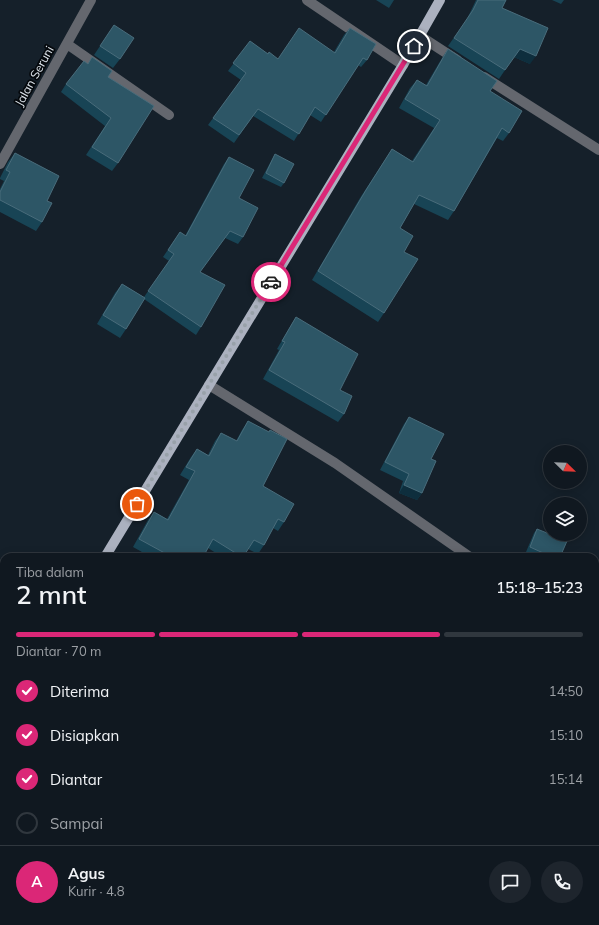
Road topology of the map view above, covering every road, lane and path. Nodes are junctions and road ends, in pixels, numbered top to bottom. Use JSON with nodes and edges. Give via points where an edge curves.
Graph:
{"nodes":[{"id":1,"x":91,"y":0,"type":"edge"},
{"id":2,"x":307,"y":0,"type":"edge"},
{"id":3,"x":440,"y":0,"type":"edge"},
{"id":4,"x":420,"y":36,"type":"junction"},
{"id":5,"x":67,"y":44,"type":"junction"},
{"id":6,"x":403,"y":65,"type":"junction"},
{"id":7,"x":169,"y":114,"type":"dead end"},
{"id":8,"x":599,"y":150,"type":"edge"},
{"id":9,"x":0,"y":164,"type":"edge"},
{"id":10,"x":209,"y":385,"type":"junction"},
{"id":11,"x":107,"y":553,"type":"edge"},
{"id":12,"x":464,"y":553,"type":"edge"}],
"edges":[{"from":1,"to":5,"type":"street","name":"Jalan Seruni"},
{"from":2,"to":6,"type":"street"},
{"from":3,"to":4,"type":"main road"},
{"from":4,"to":6,"type":"main road"},
{"from":4,"to":8,"type":"street"},
{"from":5,"to":7,"type":"street"},
{"from":5,"to":9,"type":"street","name":"Jalan Seruni"},
{"from":6,"to":10,"type":"main road"},
{"from":10,"to":11,"type":"main road"},
{"from":10,"to":12,"type":"street","via":[[335,463]]}]}
